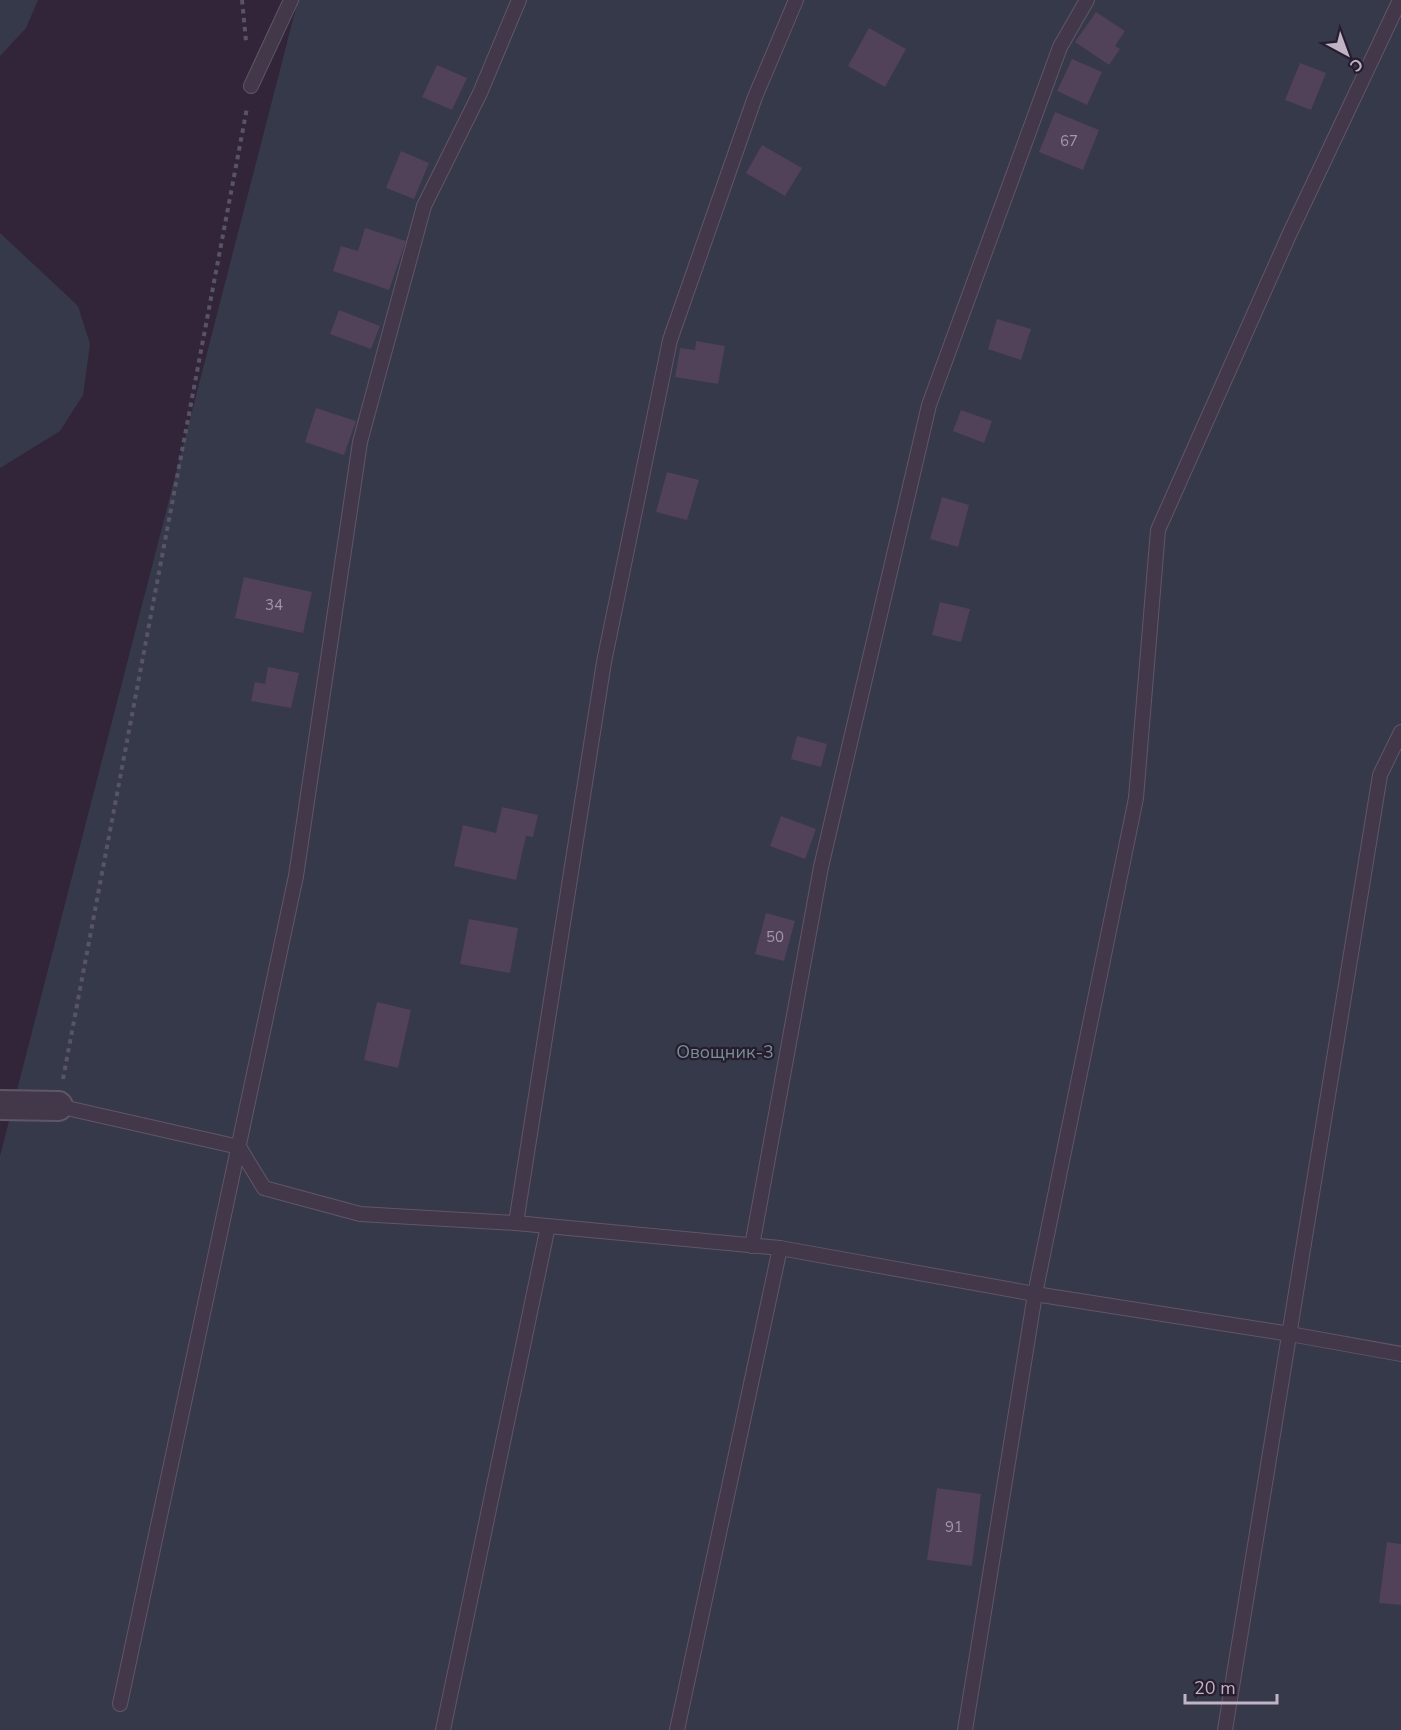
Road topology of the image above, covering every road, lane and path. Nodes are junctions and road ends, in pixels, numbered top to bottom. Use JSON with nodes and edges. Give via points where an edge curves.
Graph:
{"nodes":[{"id":1,"x":242,"y":0,"type":"edge"},
{"id":2,"x":291,"y":0,"type":"edge"},
{"id":3,"x":519,"y":0,"type":"edge"},
{"id":4,"x":796,"y":0,"type":"edge"},
{"id":5,"x":1087,"y":0,"type":"edge"},
{"id":6,"x":1400,"y":0,"type":"edge"},
{"id":7,"x":251,"y":86,"type":"junction"},
{"id":8,"x":1401,"y":732,"type":"edge"},
{"id":9,"x":0,"y":1105,"type":"edge"},
{"id":10,"x":58,"y":1106,"type":"junction"},
{"id":11,"x":239,"y":1147,"type":"junction"},
{"id":12,"x":516,"y":1223,"type":"junction"},
{"id":13,"x":548,"y":1226,"type":"junction"},
{"id":14,"x":752,"y":1246,"type":"junction"},
{"id":15,"x":780,"y":1248,"type":"junction"},
{"id":16,"x":1035,"y":1294,"type":"junction"},
{"id":17,"x":1290,"y":1334,"type":"junction"},
{"id":18,"x":1401,"y":1354,"type":"edge"},
{"id":19,"x":120,"y":1704,"type":"dead end"},
{"id":20,"x":443,"y":1730,"type":"edge"},
{"id":21,"x":677,"y":1730,"type":"edge"},
{"id":22,"x":965,"y":1730,"type":"edge"},
{"id":23,"x":1225,"y":1730,"type":"edge"}],
"edges":[{"from":1,"to":7,"type":"path"},
{"from":2,"to":7,"type":"lane"},
{"from":3,"to":11,"type":"lane","via":[[480,93],[424,206],[360,442],[296,876]]},
{"from":4,"to":12,"type":"lane","via":[[755,97],[670,340],[604,662]]},
{"from":5,"to":14,"type":"lane","via":[[1060,47],[929,405],[821,867]]},
{"from":6,"to":16,"type":"lane","via":[[1288,235],[1158,530],[1136,798]]},
{"from":7,"to":10,"type":"path"},
{"from":8,"to":17,"type":"lane","via":[[1380,775]]},
{"from":9,"to":10,"type":"street"},
{"from":10,"to":11,"type":"lane"},
{"from":11,"to":12,"type":"lane","via":[[264,1188],[360,1214]]},
{"from":11,"to":19,"type":"lane"},
{"from":12,"to":13,"type":"lane"},
{"from":13,"to":14,"type":"lane"},
{"from":13,"to":20,"type":"lane"},
{"from":14,"to":15,"type":"lane"},
{"from":15,"to":16,"type":"lane"},
{"from":15,"to":21,"type":"lane"},
{"from":16,"to":17,"type":"lane"},
{"from":16,"to":22,"type":"lane"},
{"from":17,"to":18,"type":"lane"},
{"from":17,"to":23,"type":"lane"}]}
